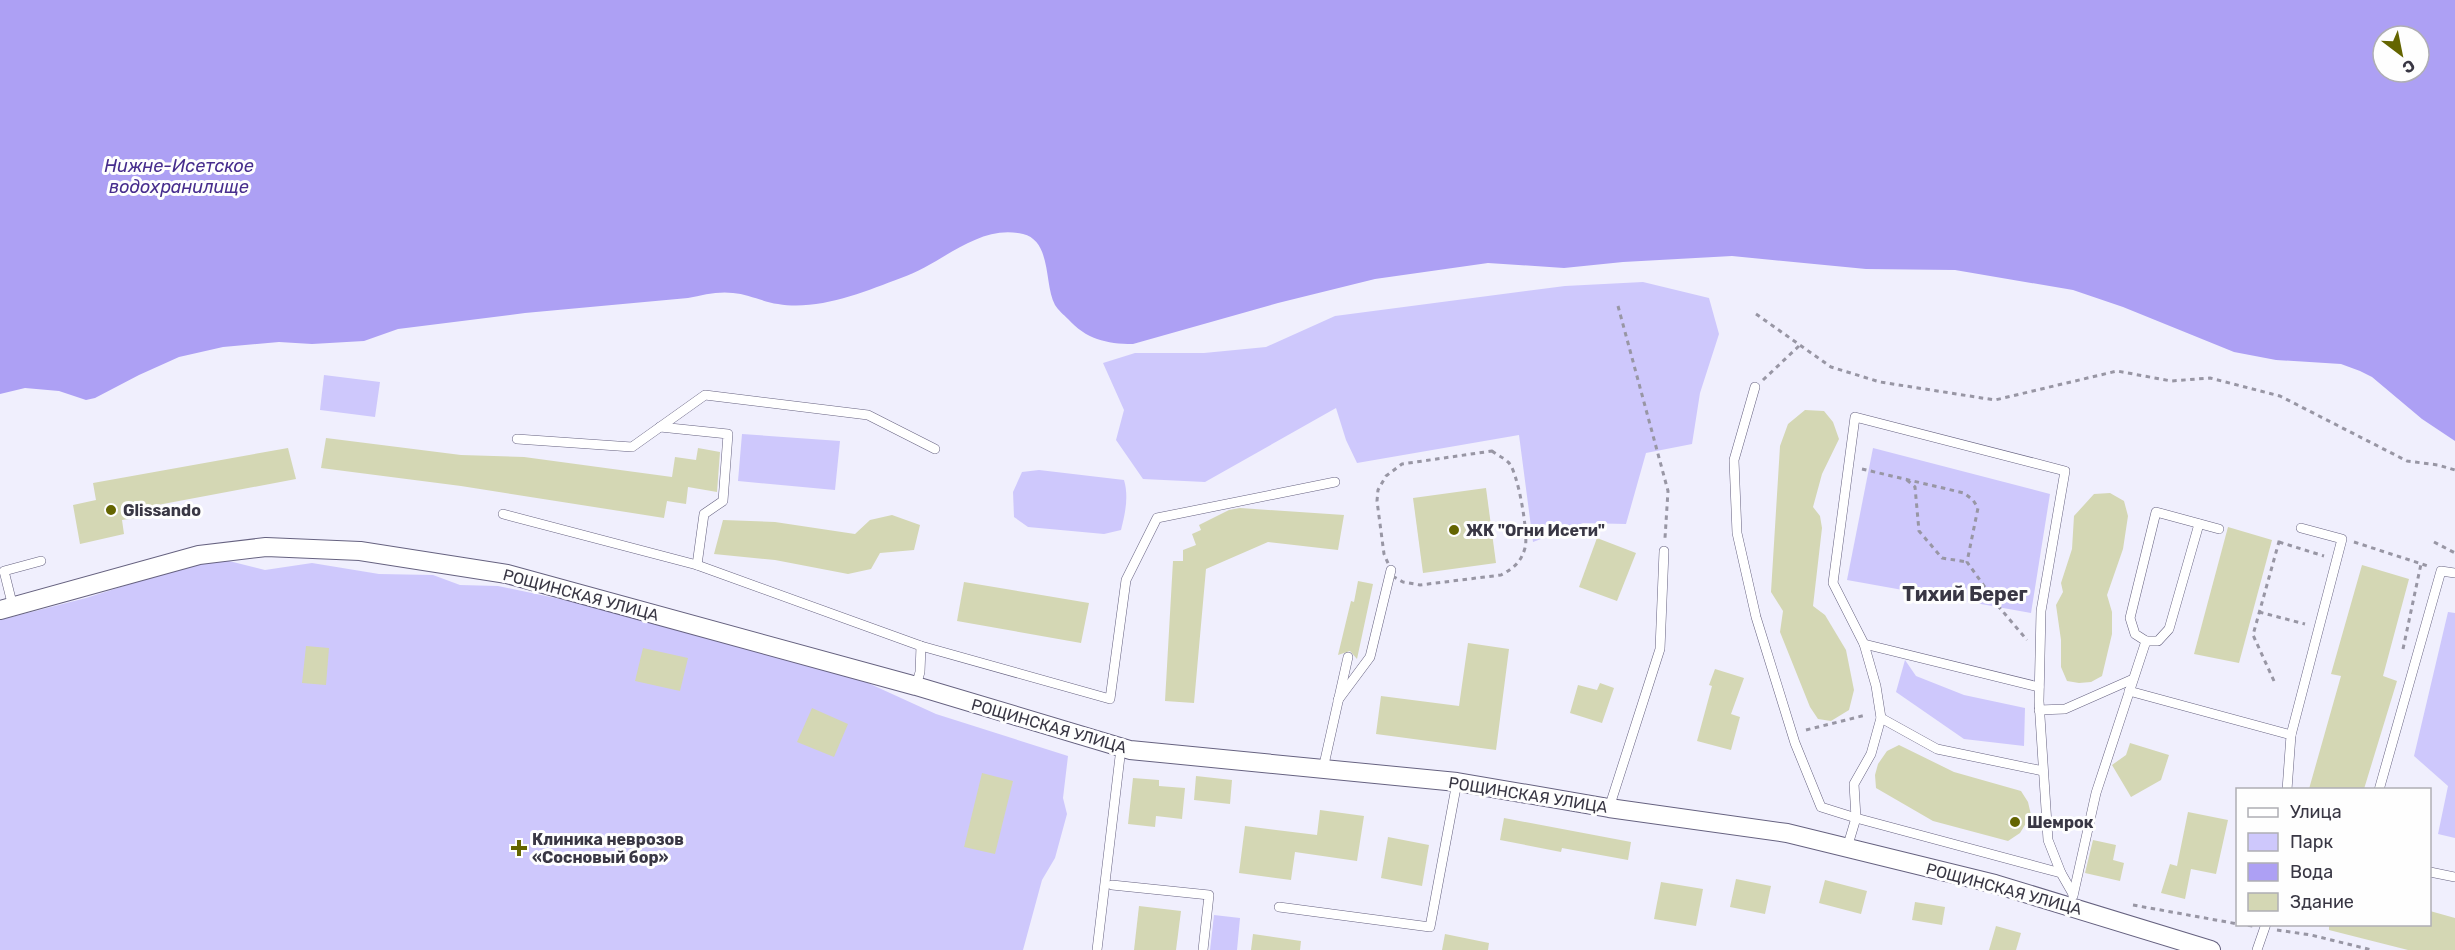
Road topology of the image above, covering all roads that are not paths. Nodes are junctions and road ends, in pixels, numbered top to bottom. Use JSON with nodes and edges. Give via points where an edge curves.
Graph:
{"nodes":[{"id":1,"x":1755,"y":387,"type":"road end"},
{"id":2,"x":660,"y":427,"type":"junction"},
{"id":3,"x":517,"y":439,"type":"dead end"},
{"id":4,"x":935,"y":449,"type":"dead end"},
{"id":5,"x":1335,"y":482,"type":"dead end"},
{"id":6,"x":503,"y":514,"type":"dead end"},
{"id":7,"x":2199,"y":524,"type":"junction"},
{"id":8,"x":2301,"y":528,"type":"dead end"},
{"id":9,"x":2219,"y":529,"type":"dead end"},
{"id":10,"x":1664,"y":551,"type":"road end"},
{"id":11,"x":41,"y":561,"type":"dead end"},
{"id":12,"x":697,"y":565,"type":"junction"},
{"id":13,"x":1391,"y":570,"type":"road end"},
{"id":14,"x":2455,"y":573,"type":"edge"},
{"id":15,"x":7,"y":608,"type":"edge"},
{"id":16,"x":2146,"y":641,"type":"junction"},
{"id":17,"x":1864,"y":644,"type":"junction"},
{"id":18,"x":921,"y":646,"type":"junction"},
{"id":19,"x":1348,"y":657,"type":"dead end"},
{"id":20,"x":2133,"y":679,"type":"junction"},
{"id":21,"x":916,"y":686,"type":"junction"},
{"id":22,"x":2039,"y":687,"type":"junction"},
{"id":23,"x":2129,"y":691,"type":"junction"},
{"id":24,"x":1338,"y":700,"type":"junction"},
{"id":25,"x":2039,"y":710,"type":"junction"},
{"id":26,"x":1881,"y":715,"type":"junction"},
{"id":27,"x":2290,"y":735,"type":"junction"},
{"id":28,"x":1121,"y":748,"type":"junction"},
{"id":29,"x":1323,"y":769,"type":"junction"},
{"id":30,"x":2043,"y":771,"type":"junction"},
{"id":31,"x":1456,"y":782,"type":"junction"},
{"id":32,"x":2287,"y":788,"type":"edge"},
{"id":33,"x":2379,"y":788,"type":"edge"},
{"id":34,"x":1609,"y":808,"type":"junction"},
{"id":35,"x":1856,"y":818,"type":"junction"},
{"id":36,"x":1847,"y":848,"type":"junction"},
{"id":37,"x":2431,"y":872,"type":"edge"},
{"id":38,"x":2061,"y":873,"type":"junction"},
{"id":39,"x":2455,"y":877,"type":"edge"},
{"id":40,"x":1112,"y":885,"type":"dead end"},
{"id":41,"x":2072,"y":901,"type":"junction"},
{"id":42,"x":1279,"y":907,"type":"dead end"},
{"id":43,"x":2265,"y":926,"type":"edge"},
{"id":44,"x":1097,"y":950,"type":"edge"},
{"id":45,"x":1203,"y":950,"type":"edge"},
{"id":46,"x":2211,"y":950,"type":"edge"},
{"id":47,"x":2257,"y":950,"type":"edge"}],
"edges":[{"from":1,"to":35,"type":"lane","via":[[1734,460],[1737,533],[1756,616],[1792,734],[1821,807]]},
{"from":2,"to":3,"type":"lane","via":[[632,447]]},
{"from":2,"to":4,"type":"lane","via":[[705,395],[868,414]]},
{"from":2,"to":12,"type":"lane","via":[[729,434],[723,501],[704,514]]},
{"from":5,"to":18,"type":"lane","via":[[1157,518],[1126,580],[1110,699]]},
{"from":6,"to":12,"type":"lane"},
{"from":7,"to":9,"type":"lane"},
{"from":7,"to":16,"type":"lane","via":[[2169,629],[2158,641]]},
{"from":7,"to":16,"type":"lane","via":[[2156,512],[2130,618],[2135,634]]},
{"from":8,"to":27,"type":"lane","via":[[2342,539]]},
{"from":10,"to":34,"type":"lane","via":[[1660,648]]},
{"from":11,"to":15,"type":"lane","via":[[4,571]]},
{"from":12,"to":18,"type":"lane"},
{"from":13,"to":24,"type":"lane","via":[[1370,657]]},
{"from":14,"to":33,"type":"lane","via":[[2441,571]]},
{"from":15,"to":21,"type":"street","name":"РОЩИНСКАЯ УЛИЦА","via":[[199,555],[266,547],[360,551],[507,574]]},
{"from":16,"to":20,"type":"lane"},
{"from":17,"to":22,"type":"lane"},
{"from":17,"to":22,"type":"lane","via":[[1833,583],[1855,417],[2066,471],[2042,611]]},
{"from":17,"to":26,"type":"lane"},
{"from":18,"to":21,"type":"lane"},
{"from":19,"to":24,"type":"lane"},
{"from":20,"to":23,"type":"lane"},
{"from":20,"to":25,"type":"lane","via":[[2065,709]]},
{"from":21,"to":28,"type":"street","name":"РОЩИНСКАЯ УЛИЦА"},
{"from":22,"to":25,"type":"lane"},
{"from":23,"to":27,"type":"lane"},
{"from":23,"to":41,"type":"lane","via":[[2096,793]]},
{"from":24,"to":29,"type":"lane"},
{"from":25,"to":30,"type":"lane"},
{"from":26,"to":30,"type":"lane","via":[[1937,749]]},
{"from":26,"to":35,"type":"lane","via":[[1871,754],[1854,784]]},
{"from":27,"to":32,"type":"lane"},
{"from":28,"to":29,"type":"street","name":"РОЩИНСКАЯ УЛИЦА"},
{"from":28,"to":44,"type":"lane"},
{"from":29,"to":31,"type":"street","name":"РОЩИНСКАЯ УЛИЦА"},
{"from":30,"to":38,"type":"lane","via":[[2049,840]]},
{"from":31,"to":34,"type":"street","name":"РОЩИНСКАЯ УЛИЦА"},
{"from":31,"to":42,"type":"lane","via":[[1430,927]]},
{"from":34,"to":36,"type":"street","name":"РОЩИНСКАЯ УЛИЦА","via":[[1787,833]]},
{"from":35,"to":36,"type":"lane"},
{"from":35,"to":38,"type":"lane"},
{"from":36,"to":41,"type":"street","name":"РОЩИНСКАЯ УЛИЦА"},
{"from":37,"to":39,"type":"lane"},
{"from":38,"to":41,"type":"lane"},
{"from":40,"to":45,"type":"lane","via":[[1209,895]]},
{"from":41,"to":46,"type":"street","name":"РОЩИНСКАЯ УЛИЦА"},
{"from":43,"to":47,"type":"lane"}]}
